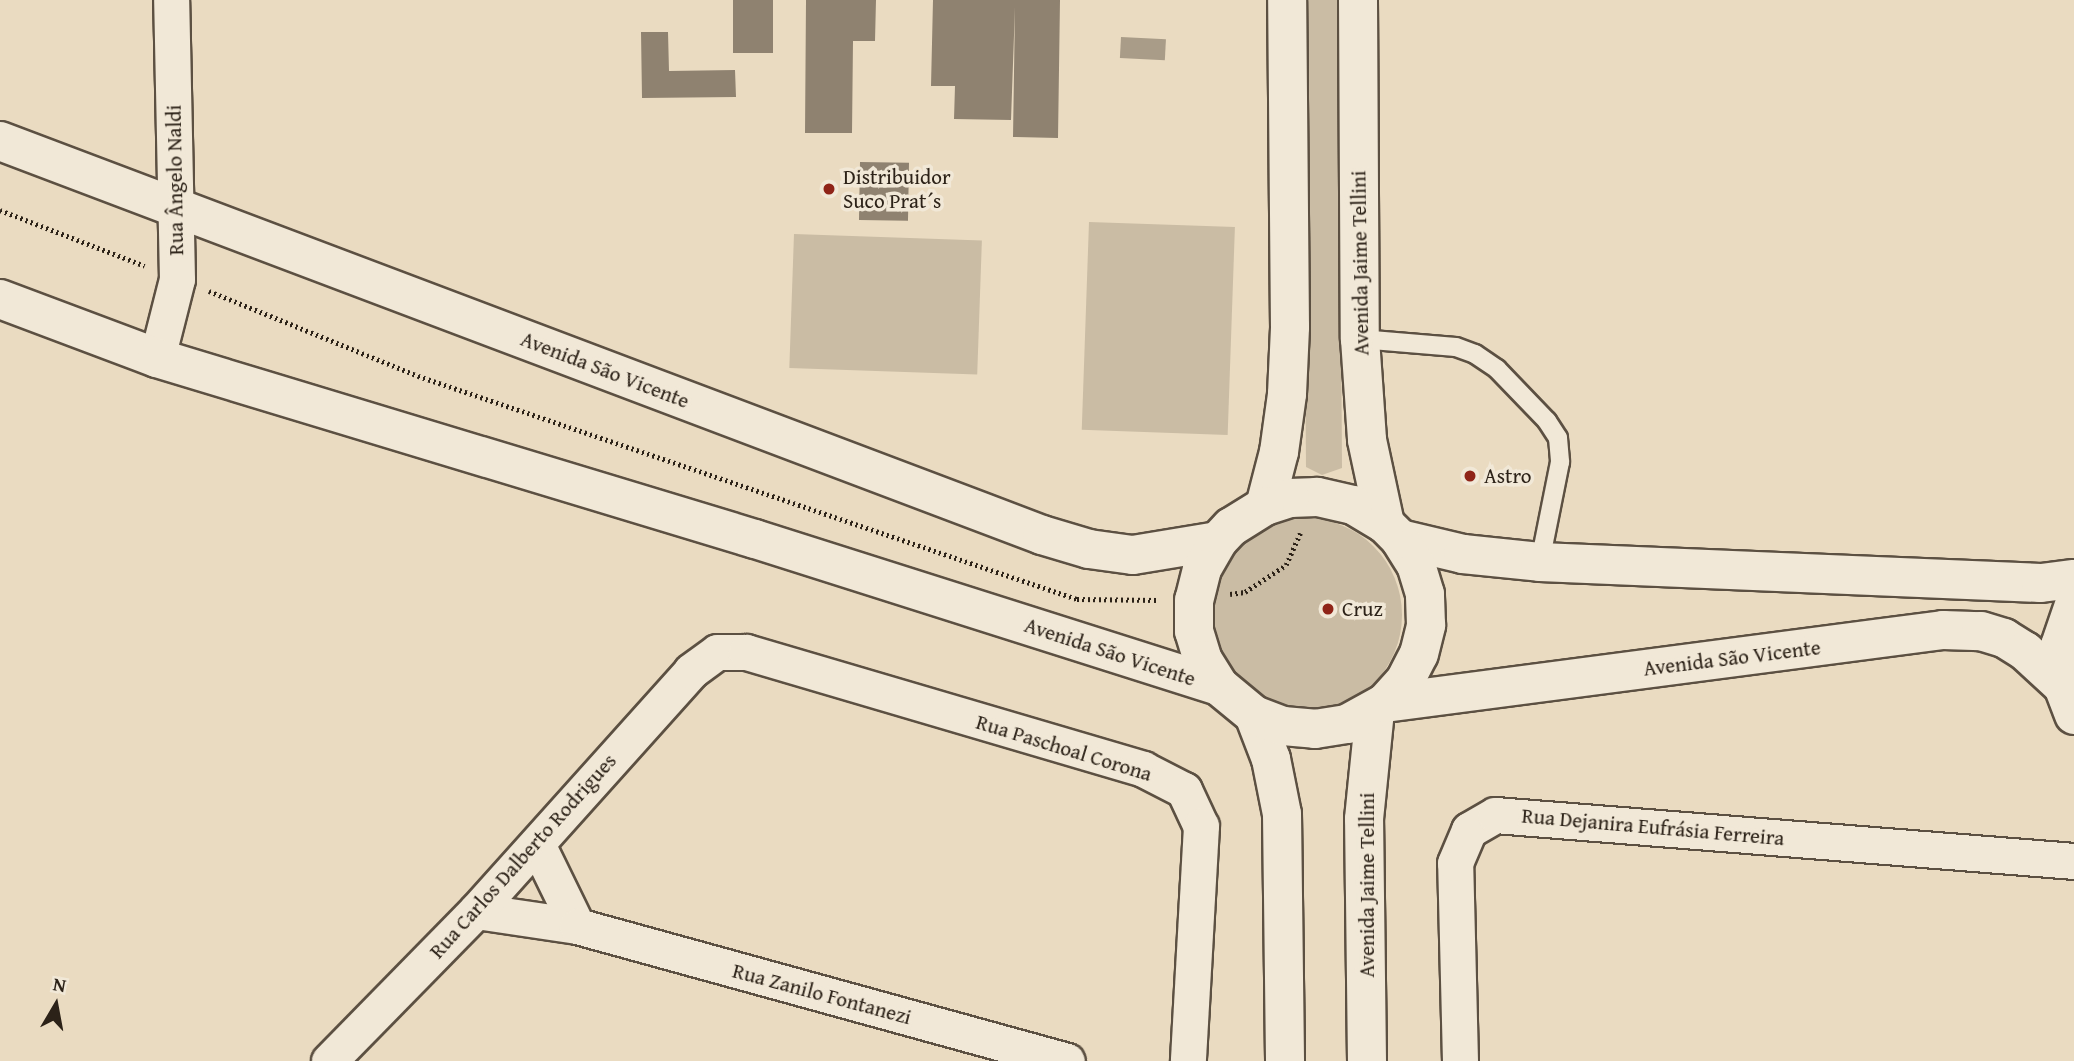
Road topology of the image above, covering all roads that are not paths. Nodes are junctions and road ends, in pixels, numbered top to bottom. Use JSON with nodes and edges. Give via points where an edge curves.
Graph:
{"nodes":[{"id":1,"x":172,"y":0,"type":"edge"},
{"id":2,"x":1287,"y":0,"type":"edge"},
{"id":3,"x":1358,"y":0,"type":"edge"},
{"id":4,"x":0,"y":142,"type":"edge"},
{"id":5,"x":174,"y":207,"type":"junction"},
{"id":6,"x":0,"y":299,"type":"edge"},
{"id":7,"x":1360,"y":339,"type":"junction"},
{"id":8,"x":157,"y":358,"type":"junction"},
{"id":9,"x":1265,"y":506,"type":"junction"},
{"id":10,"x":1393,"y":532,"type":"junction"},
{"id":11,"x":1218,"y":541,"type":"junction"},
{"id":12,"x":1540,"y":562,"type":"junction"},
{"id":13,"x":2074,"y":579,"type":"edge"},
{"id":14,"x":2074,"y":605,"type":"edge"},
{"id":15,"x":717,"y":652,"type":"joint"},
{"id":16,"x":1219,"y":686,"type":"junction"},
{"id":17,"x":2068,"y":700,"type":"edge"},
{"id":18,"x":1380,"y":706,"type":"junction"},
{"id":19,"x":1254,"y":715,"type":"junction"},
{"id":20,"x":537,"y":844,"type":"junction"},
{"id":21,"x":2074,"y":861,"type":"edge"},
{"id":22,"x":476,"y":911,"type":"junction"},
{"id":23,"x":577,"y":926,"type":"junction"},
{"id":24,"x":329,"y":1061,"type":"edge"},
{"id":25,"x":1067,"y":1061,"type":"edge"},
{"id":26,"x":1188,"y":1061,"type":"edge"},
{"id":27,"x":1285,"y":1061,"type":"edge"},
{"id":28,"x":1367,"y":1061,"type":"edge"},
{"id":29,"x":1460,"y":1061,"type":"edge"}],
"edges":[{"from":1,"to":5,"type":"street","name":"Rua Ângelo Naldi"},
{"from":2,"to":9,"type":"main road","via":[[1287,394]]},
{"from":3,"to":7,"type":"main road","name":"Avenida Jaime Tellini"},
{"from":4,"to":5,"type":"main road","name":"Avenida São Vicente"},
{"from":5,"to":8,"type":"street","name":"Rua Ângelo Naldi","via":[[177,279]]},
{"from":5,"to":11,"type":"main road","name":"Avenida São Vicente","via":[[1042,535],[1089,550],[1133,555]]},
{"from":6,"to":8,"type":"main road","name":"Avenida São Vicente"},
{"from":7,"to":10,"type":"main road","name":"Avenida Jaime Tellini","via":[[1367,440]]},
{"from":7,"to":12,"type":"lane","via":[[1456,347],[1475,354],[1497,369],[1547,421],[1558,438],[1560,462]]},
{"from":8,"to":16,"type":"main road","name":"Avenida São Vicente","via":[[755,539]]},
{"from":9,"to":10,"type":"main road","via":[[1290,498],[1317,497],[1353,505]]},
{"from":9,"to":11,"type":"main road"},
{"from":10,"to":12,"type":"main road","via":[[1463,554]]},
{"from":10,"to":18,"type":"main road","via":[[1416,565],[1425,594],[1426,625],[1419,654],[1405,681]]},
{"from":11,"to":16,"type":"main road","via":[[1202,569],[1194,600],[1194,631],[1203,660]]},
{"from":12,"to":13,"type":"main road","via":[[2041,583]]},
{"from":14,"to":17,"type":"main road","via":[[2060,646]]},
{"from":15,"to":20,"type":"street","name":"Rua Carlos Dalberto Rodrigues","via":[[691,671]]},
{"from":15,"to":26,"type":"street","name":"Rua Paschoal Corona","via":[[746,652],[1117,761],[1184,790],[1201,826]]},
{"from":16,"to":19,"type":"main road"},
{"from":17,"to":18,"type":"main road","name":"Avenida São Vicente","via":[[2025,650],[2004,638],[1981,631],[1944,630]]},
{"from":18,"to":19,"type":"main road","via":[[1347,724],[1315,729],[1283,726]]},
{"from":18,"to":28,"type":"main road","name":"Avenida Jaime Tellini","via":[[1364,819]]},
{"from":19,"to":27,"type":"main road","via":[[1271,759],[1282,814]]},
{"from":20,"to":22,"type":"street","name":"Rua Carlos Dalberto Rodrigues"},
{"from":20,"to":23,"type":"street"},
{"from":21,"to":29,"type":"street","name":"Rua Dejanira Eufrásia Ferreira","via":[[1495,815],[1469,830],[1455,863]]},
{"from":22,"to":23,"type":"street","name":"Rua Zanilo Fontanezi"},
{"from":22,"to":24,"type":"street","name":"Rua Carlos Dalberto Rodrigues"},
{"from":23,"to":25,"type":"street","name":"Rua Zanilo Fontanezi"}]}
